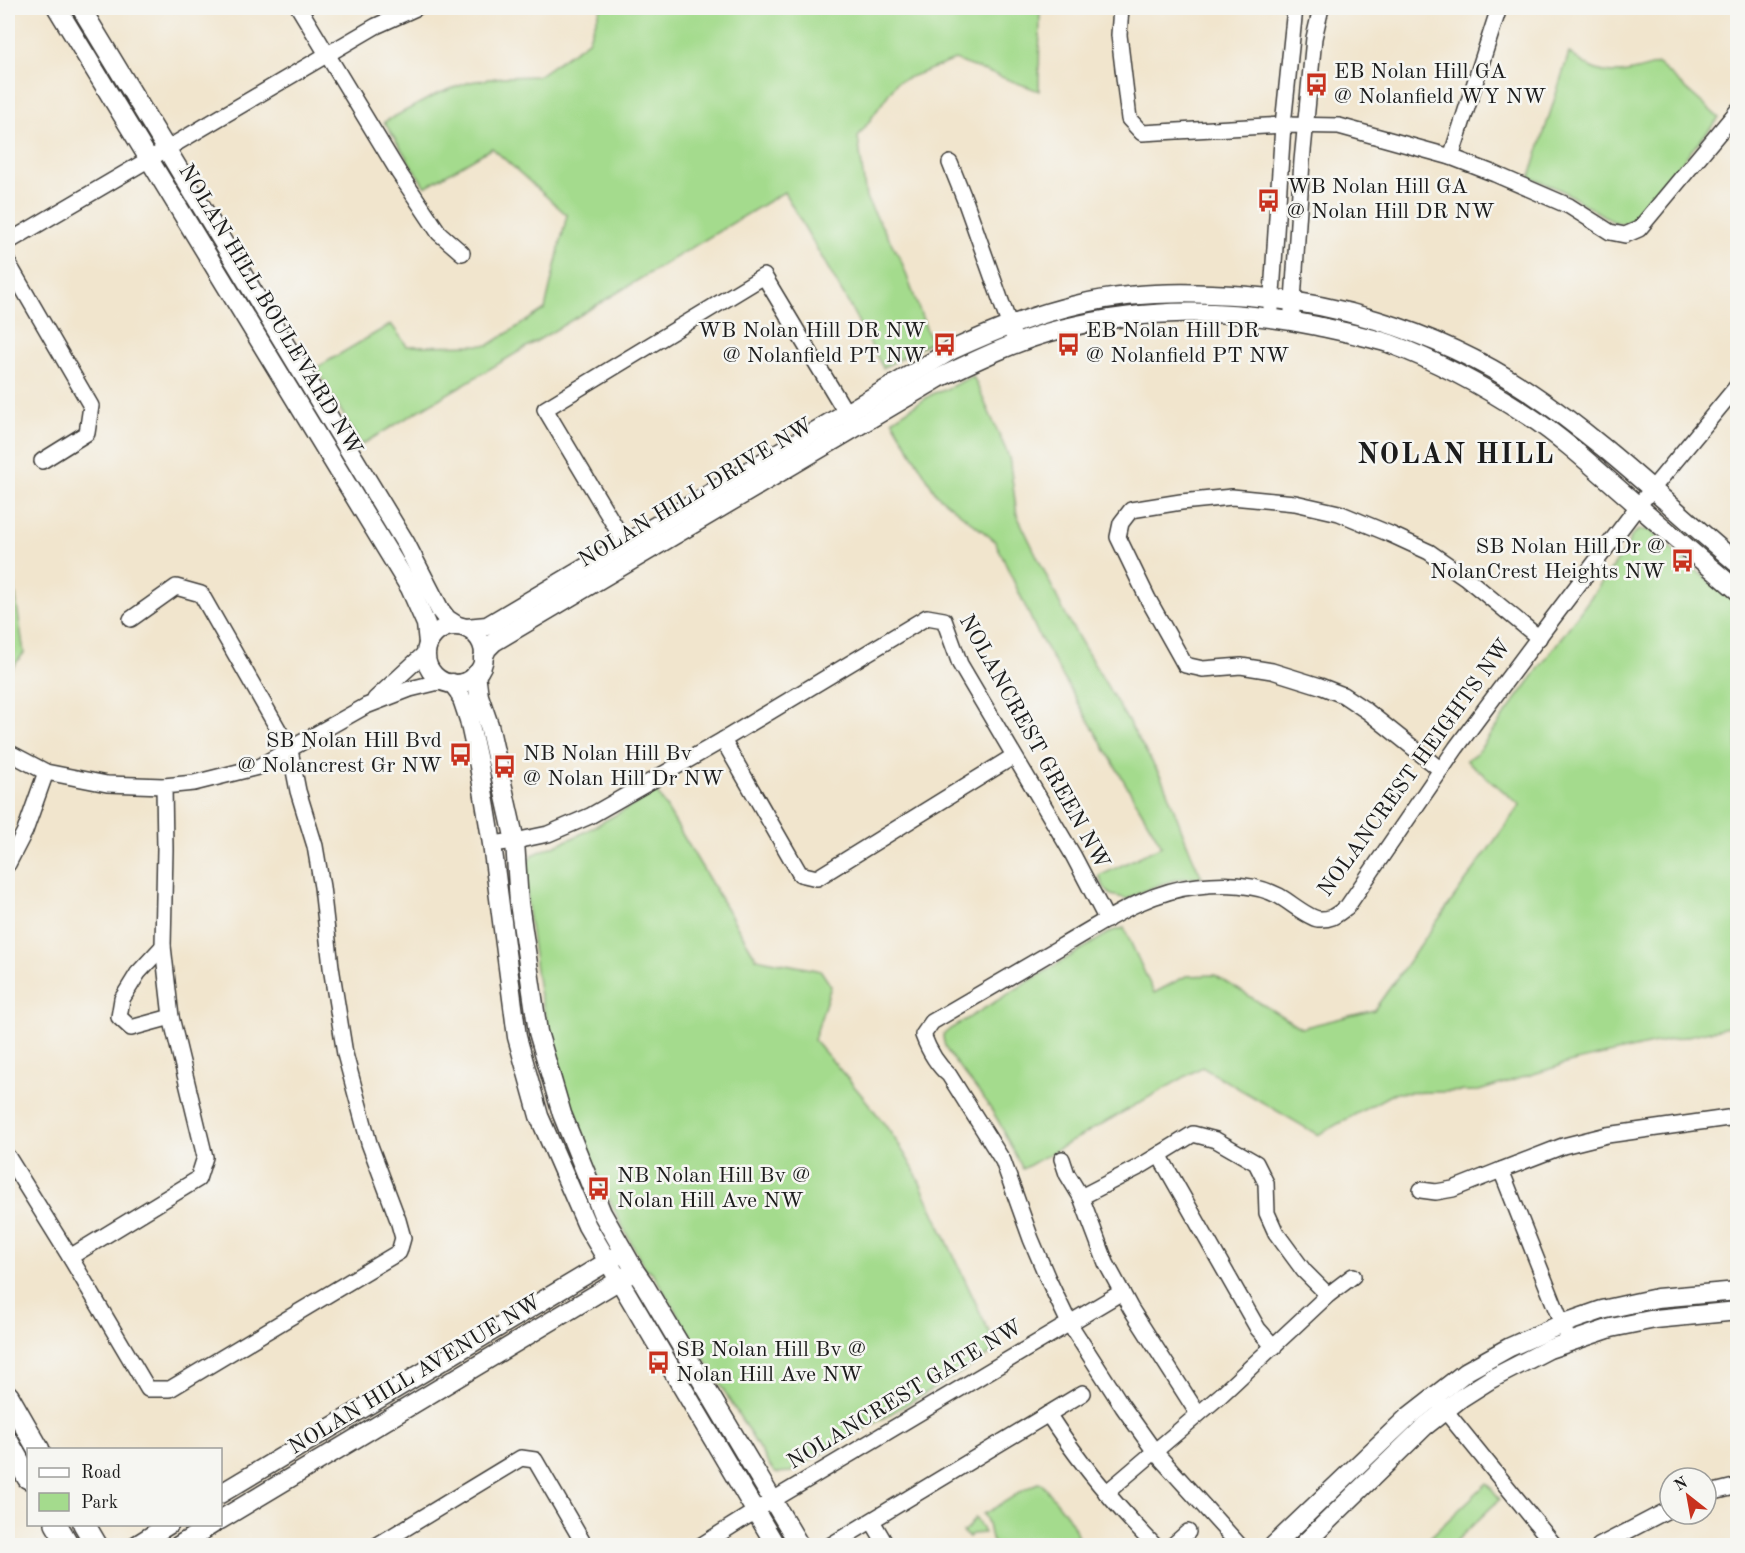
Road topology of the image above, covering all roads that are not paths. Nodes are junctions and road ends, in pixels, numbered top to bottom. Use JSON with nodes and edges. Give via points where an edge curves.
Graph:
{"nodes":[{"id":1,"x":57,"y":8,"type":"edge"},
{"id":2,"x":81,"y":8,"type":"edge"},
{"id":3,"x":299,"y":8,"type":"edge"},
{"id":4,"x":416,"y":8,"type":"edge"},
{"id":5,"x":1121,"y":8,"type":"edge"},
{"id":6,"x":1295,"y":8,"type":"edge"},
{"id":7,"x":1321,"y":8,"type":"edge"},
{"id":8,"x":1499,"y":8,"type":"edge"},
{"id":9,"x":327,"y":54,"type":"junction"},
{"id":10,"x":1737,"y":110,"type":"edge"},
{"id":11,"x":1283,"y":125,"type":"junction"},
{"id":12,"x":1306,"y":126,"type":"junction"},
{"id":13,"x":167,"y":148,"type":"junction"},
{"id":14,"x":1450,"y":157,"type":"junction"},
{"id":15,"x":150,"y":159,"type":"junction"},
{"id":16,"x":950,"y":163,"type":"dead end"},
{"id":17,"x":8,"y":242,"type":"edge"},
{"id":18,"x":462,"y":253,"type":"dead end"},
{"id":19,"x":8,"y":263,"type":"edge"},
{"id":20,"x":1273,"y":297,"type":"junction"},
{"id":21,"x":1293,"y":301,"type":"junction"},
{"id":22,"x":1270,"y":317,"type":"junction"},
{"id":23,"x":1291,"y":321,"type":"junction"},
{"id":24,"x":1008,"y":325,"type":"junction"},
{"id":25,"x":1017,"y":343,"type":"junction"},
{"id":26,"x":1737,"y":385,"type":"edge"},
{"id":27,"x":850,"y":419,"type":"junction"},
{"id":28,"x":42,"y":461,"type":"dead end"},
{"id":29,"x":1653,"y":491,"type":"junction"},
{"id":30,"x":1638,"y":506,"type":"junction"},
{"id":31,"x":625,"y":543,"type":"junction"},
{"id":32,"x":1737,"y":564,"type":"edge"},
{"id":33,"x":1737,"y":591,"type":"edge"},
{"id":34,"x":558,"y":593,"type":"junction"},
{"id":35,"x":132,"y":619,"type":"dead end"},
{"id":36,"x":462,"y":627,"type":"junction"},
{"id":37,"x":1539,"y":638,"type":"junction"},
{"id":38,"x":427,"y":648,"type":"junction"},
{"id":39,"x":480,"y":666,"type":"junction"},
{"id":40,"x":448,"y":682,"type":"junction"},
{"id":41,"x":366,"y":706,"type":"junction"},
{"id":42,"x":723,"y":740,"type":"junction"},
{"id":43,"x":290,"y":750,"type":"junction"},
{"id":44,"x":8,"y":752,"type":"edge"},
{"id":45,"x":1014,"y":756,"type":"junction"},
{"id":46,"x":1441,"y":770,"type":"junction"},
{"id":47,"x":46,"y":772,"type":"junction"},
{"id":48,"x":164,"y":786,"type":"junction"},
{"id":49,"x":515,"y":841,"type":"junction"},
{"id":50,"x":492,"y":844,"type":"junction"},
{"id":51,"x":8,"y":864,"type":"edge"},
{"id":52,"x":1107,"y":920,"type":"junction"},
{"id":53,"x":163,"y":946,"type":"junction"},
{"id":54,"x":171,"y":1017,"type":"junction"},
{"id":55,"x":1737,"y":1121,"type":"edge"},
{"id":56,"x":1162,"y":1153,"type":"junction"},
{"id":57,"x":8,"y":1157,"type":"edge"},
{"id":58,"x":1062,"y":1159,"type":"dead end"},
{"id":59,"x":1501,"y":1170,"type":"junction"},
{"id":60,"x":1421,"y":1190,"type":"dead end"},
{"id":61,"x":1081,"y":1197,"type":"junction"},
{"id":62,"x":624,"y":1252,"type":"junction"},
{"id":63,"x":70,"y":1257,"type":"junction"},
{"id":64,"x":608,"y":1263,"type":"junction"},
{"id":65,"x":627,"y":1276,"type":"junction"},
{"id":66,"x":1353,"y":1276,"type":"dead end"},
{"id":67,"x":1737,"y":1291,"type":"edge"},
{"id":68,"x":1122,"y":1292,"type":"junction"},
{"id":69,"x":1328,"y":1295,"type":"junction"},
{"id":70,"x":1737,"y":1311,"type":"edge"},
{"id":71,"x":1069,"y":1323,"type":"junction"},
{"id":72,"x":1562,"y":1324,"type":"junction"},
{"id":73,"x":1569,"y":1341,"type":"junction"},
{"id":74,"x":1274,"y":1347,"type":"junction"},
{"id":75,"x":1083,"y":1393,"type":"dead end"},
{"id":76,"x":8,"y":1396,"type":"edge"},
{"id":77,"x":1439,"y":1403,"type":"junction"},
{"id":78,"x":1048,"y":1414,"type":"junction"},
{"id":79,"x":1198,"y":1414,"type":"junction"},
{"id":80,"x":8,"y":1442,"type":"edge"},
{"id":81,"x":38,"y":1448,"type":"edge"},
{"id":82,"x":1155,"y":1452,"type":"junction"},
{"id":83,"x":27,"y":1476,"type":"edge"},
{"id":84,"x":1737,"y":1486,"type":"edge"},
{"id":85,"x":1718,"y":1491,"type":"edge"},
{"id":86,"x":222,"y":1493,"type":"edge"},
{"id":87,"x":1106,"y":1493,"type":"junction"},
{"id":88,"x":764,"y":1505,"type":"junction"},
{"id":89,"x":1658,"y":1515,"type":"edge"},
{"id":90,"x":222,"y":1519,"type":"edge"},
{"id":91,"x":872,"y":1521,"type":"junction"},
{"id":92,"x":58,"y":1526,"type":"edge"},
{"id":93,"x":85,"y":1526,"type":"edge"},
{"id":94,"x":167,"y":1526,"type":"edge"},
{"id":95,"x":210,"y":1526,"type":"edge"},
{"id":96,"x":1188,"y":1532,"type":"dead end"},
{"id":97,"x":69,"y":1545,"type":"edge"},
{"id":98,"x":97,"y":1545,"type":"edge"},
{"id":99,"x":135,"y":1545,"type":"edge"},
{"id":100,"x":178,"y":1545,"type":"edge"},
{"id":101,"x":375,"y":1545,"type":"edge"},
{"id":102,"x":585,"y":1545,"type":"edge"},
{"id":103,"x":700,"y":1545,"type":"edge"},
{"id":104,"x":776,"y":1545,"type":"edge"},
{"id":105,"x":800,"y":1545,"type":"edge"},
{"id":106,"x":831,"y":1545,"type":"edge"},
{"id":107,"x":889,"y":1545,"type":"edge"},
{"id":108,"x":1155,"y":1545,"type":"edge"},
{"id":109,"x":1172,"y":1545,"type":"edge"},
{"id":110,"x":1240,"y":1545,"type":"edge"},
{"id":111,"x":1273,"y":1545,"type":"edge"},
{"id":112,"x":1302,"y":1545,"type":"edge"},
{"id":113,"x":1555,"y":1545,"type":"edge"},
{"id":114,"x":1599,"y":1545,"type":"edge"}],
"edges":[{"from":1,"to":15,"type":"street","name":"NOLAN HILL BOULEVARD NW"},
{"from":2,"to":13,"type":"street","name":"NOLAN HILL BOULEVARD NW"},
{"from":3,"to":9,"type":"street"},
{"from":4,"to":9,"type":"street"},
{"from":5,"to":11,"type":"street","via":[[1119,35],[1128,119],[1142,133]]},
{"from":6,"to":11,"type":"street"},
{"from":7,"to":12,"type":"street","via":[[1314,38]]},
{"from":8,"to":14,"type":"street"},
{"from":9,"to":13,"type":"street"},
{"from":9,"to":18,"type":"street","via":[[439,233]]},
{"from":10,"to":14,"type":"street","via":[[1639,229],[1625,235],[1610,232],[1531,188]]},
{"from":11,"to":12,"type":"street"},
{"from":11,"to":20,"type":"street"},
{"from":12,"to":14,"type":"street","via":[[1339,126]]},
{"from":12,"to":21,"type":"street"},
{"from":13,"to":15,"type":"street"},
{"from":13,"to":36,"type":"street","name":"NOLAN HILL BOULEVARD NW","via":[[406,544],[440,610]]},
{"from":15,"to":17,"type":"street"},
{"from":15,"to":38,"type":"street","name":"NOLAN HILL BOULEVARD NW","via":[[410,588],[426,624]]},
{"from":16,"to":24,"type":"street"},
{"from":19,"to":28,"type":"street","via":[[91,406],[87,433]]},
{"from":20,"to":21,"type":"street","name":"NOLAN HILL DRIVE NW"},
{"from":20,"to":22,"type":"street"},
{"from":20,"to":24,"type":"street","name":"NOLAN HILL DRIVE NW","via":[[1146,294],[1079,304]]},
{"from":21,"to":23,"type":"street"},
{"from":21,"to":29,"type":"street","name":"NOLAN HILL DRIVE NW","via":[[1357,314],[1404,329],[1487,366],[1556,412]]},
{"from":22,"to":23,"type":"street","name":"NOLAN HILL DRIVE NW"},
{"from":22,"to":25,"type":"street","name":"NOLAN HILL DRIVE NW","via":[[1160,313],[1092,322]]},
{"from":23,"to":30,"type":"street","name":"NOLAN HILL DRIVE NW","via":[[1387,343],[1466,379],[1530,417]]},
{"from":24,"to":25,"type":"street"},
{"from":24,"to":27,"type":"street","name":"NOLAN HILL DRIVE NW","via":[[952,350]]},
{"from":25,"to":27,"type":"street","name":"NOLAN HILL DRIVE NW"},
{"from":26,"to":29,"type":"street","name":"NOLANCREST HEIGHTS NW"},
{"from":27,"to":31,"type":"street","name":"NOLAN HILL DRIVE NW"},
{"from":27,"to":31,"type":"street","name":"NOLAN HILL DRIVE NW","via":[[764,276],[545,409]]},
{"from":27,"to":34,"type":"street","name":"NOLAN HILL DRIVE NW"},
{"from":29,"to":30,"type":"street","name":"NOLANCREST HEIGHTS NW"},
{"from":29,"to":32,"type":"street","name":"NOLAN HILL DRIVE NW"},
{"from":30,"to":33,"type":"street","name":"NOLAN HILL DRIVE NW"},
{"from":30,"to":37,"type":"street","name":"NOLANCREST HEIGHTS NW"},
{"from":31,"to":34,"type":"street","name":"NOLAN HILL DRIVE NW"},
{"from":34,"to":36,"type":"street","name":"NOLAN HILL DRIVE NW","via":[[487,626]]},
{"from":34,"to":39,"type":"street","name":"NOLAN HILL DRIVE NW","via":[[494,642]]},
{"from":35,"to":43,"type":"street","via":[[176,587],[201,594]]},
{"from":36,"to":38,"type":"street","via":[[440,630]]},
{"from":36,"to":39,"type":"street","via":[[480,640]]},
{"from":37,"to":46,"type":"street","name":"NOLANCREST HEIGHTS NW"},
{"from":37,"to":46,"type":"street","via":[[1429,552],[1339,513],[1294,503],[1232,497],[1131,510],[1121,523],[1119,537],[1185,664],[1203,669],[1241,666],[1272,671],[1343,695]]},
{"from":38,"to":40,"type":"street","via":[[430,670]]},
{"from":38,"to":41,"type":"street"},
{"from":39,"to":40,"type":"street","via":[[469,680]]},
{"from":39,"to":49,"type":"street","via":[[476,686],[489,725]]},
{"from":40,"to":41,"type":"street","via":[[410,689]]},
{"from":40,"to":50,"type":"street","via":[[459,692],[469,720]]},
{"from":41,"to":43,"type":"street"},
{"from":42,"to":45,"type":"street","via":[[800,874],[817,878]]},
{"from":42,"to":45,"type":"street","name":"NOLANCREST GREEN NW","via":[[927,617],[944,620],[960,664]]},
{"from":42,"to":49,"type":"street","name":"NOLANCREST GREEN NW","via":[[590,816],[548,834]]},
{"from":43,"to":48,"type":"street","via":[[258,767],[194,783]]},
{"from":43,"to":63,"type":"street","via":[[315,846],[345,1054],[369,1143],[403,1238],[399,1252],[170,1389],[148,1389]]},
{"from":44,"to":47,"type":"street"},
{"from":45,"to":52,"type":"street","name":"NOLANCREST GREEN NW"},
{"from":46,"to":52,"type":"street","name":"NOLANCREST HEIGHTS NW","via":[[1347,907],[1332,918],[1316,919],[1278,895],[1255,888],[1199,885],[1150,897]]},
{"from":47,"to":48,"type":"street","via":[[106,784]]},
{"from":47,"to":51,"type":"street","via":[[25,831]]},
{"from":48,"to":53,"type":"street"},
{"from":49,"to":50,"type":"street","name":"NOLANCREST GREEN NW"},
{"from":49,"to":62,"type":"street","via":[[519,903],[538,1032],[562,1114],[602,1213]]},
{"from":50,"to":64,"type":"street","via":[[523,1059],[539,1116],[582,1216]]},
{"from":52,"to":71,"type":"street","name":"NOLANCREST HEIGHTS NW","via":[[932,1022],[923,1035],[930,1053],[949,1075],[1003,1161],[1031,1239]]},
{"from":53,"to":54,"type":"street"},
{"from":53,"to":54,"type":"street","via":[[138,972],[122,999],[118,1017],[131,1029]]},
{"from":54,"to":63,"type":"street","via":[[205,1157],[198,1179]]},
{"from":55,"to":59,"type":"street","via":[[1728,1118],[1607,1135],[1563,1146]]},
{"from":56,"to":61,"type":"street"},
{"from":56,"to":69,"type":"street","via":[[1194,1134],[1216,1140],[1256,1163],[1266,1183],[1267,1213],[1276,1233]]},
{"from":56,"to":74,"type":"street","via":[[1162,1160],[1258,1329]]},
{"from":57,"to":63,"type":"street"},
{"from":58,"to":61,"type":"street"},
{"from":59,"to":60,"type":"street","via":[[1453,1189]]},
{"from":59,"to":72,"type":"street"},
{"from":61,"to":68,"type":"street","via":[[1106,1263]]},
{"from":62,"to":64,"type":"street","name":"NOLAN HILL AVENUE NW"},
{"from":62,"to":65,"type":"street"},
{"from":64,"to":65,"type":"street"},
{"from":64,"to":86,"type":"street","name":"NOLAN HILL AVENUE NW"},
{"from":65,"to":88,"type":"street","via":[[644,1284]]},
{"from":65,"to":90,"type":"street","name":"NOLAN HILL AVENUE NW"},
{"from":66,"to":69,"type":"street"},
{"from":67,"to":72,"type":"street","via":[[1657,1298]]},
{"from":68,"to":71,"type":"street"},
{"from":68,"to":79,"type":"street"},
{"from":69,"to":74,"type":"street"},
{"from":70,"to":73,"type":"street","via":[[1656,1319]]},
{"from":71,"to":82,"type":"street","name":"NOLANCREST HEIGHTS NW"},
{"from":71,"to":88,"type":"street","name":"NOLANCREST GATE NW"},
{"from":72,"to":73,"type":"street"},
{"from":72,"to":77,"type":"street","via":[[1467,1371]]},
{"from":73,"to":77,"type":"street"},
{"from":74,"to":79,"type":"street"},
{"from":75,"to":78,"type":"street"},
{"from":76,"to":81,"type":"main road"},
{"from":77,"to":111,"type":"street","via":[[1408,1417]]},
{"from":77,"to":112,"type":"street","via":[[1424,1427]]},
{"from":77,"to":113,"type":"street"},
{"from":78,"to":87,"type":"street"},
{"from":78,"to":91,"type":"street"},
{"from":79,"to":82,"type":"street"},
{"from":80,"to":83,"type":"main road"},
{"from":82,"to":87,"type":"street"},
{"from":82,"to":110,"type":"street","name":"NOLANCREST HEIGHTS NW"},
{"from":84,"to":85,"type":"street"},
{"from":87,"to":108,"type":"street"},
{"from":88,"to":103,"type":"street","name":"NOLANCREST GATE NW"},
{"from":88,"to":104,"type":"street"},
{"from":88,"to":105,"type":"street"},
{"from":89,"to":114,"type":"street"},
{"from":91,"to":106,"type":"street"},
{"from":91,"to":107,"type":"street"},
{"from":92,"to":97,"type":"main road"},
{"from":93,"to":98,"type":"main road"},
{"from":94,"to":99,"type":"street"},
{"from":95,"to":100,"type":"street"},
{"from":96,"to":109,"type":"street"},
{"from":101,"to":102,"type":"street","via":[[521,1458],[535,1460]]}]}
